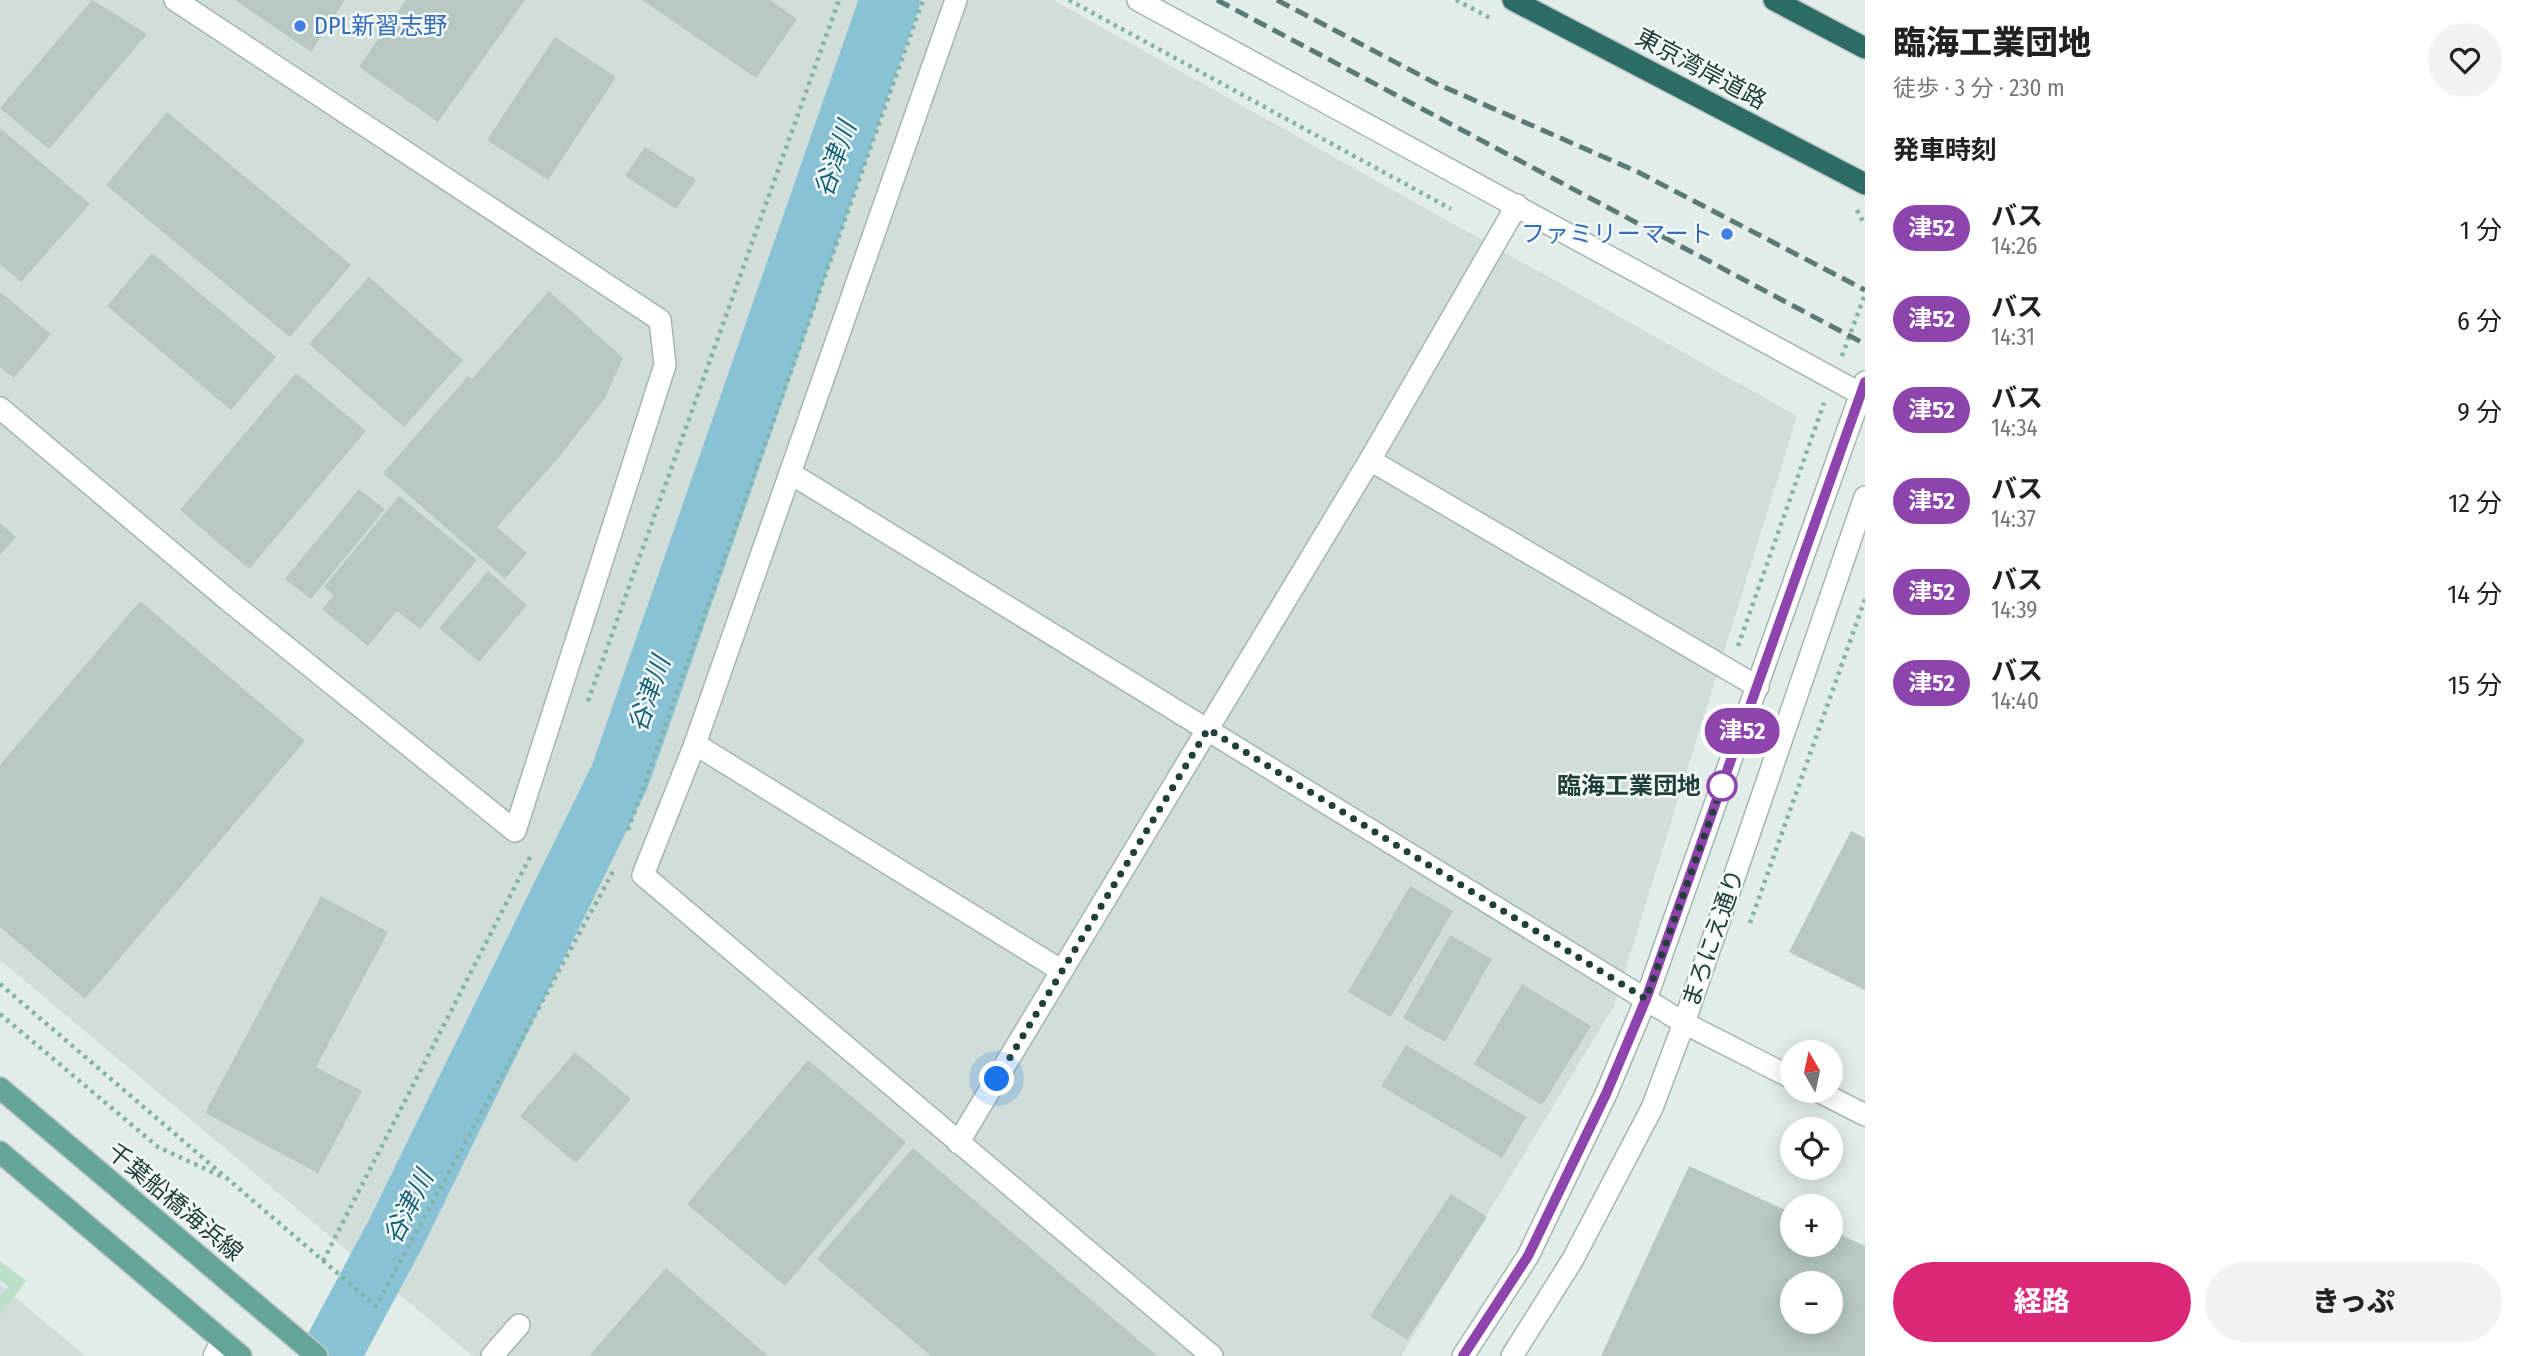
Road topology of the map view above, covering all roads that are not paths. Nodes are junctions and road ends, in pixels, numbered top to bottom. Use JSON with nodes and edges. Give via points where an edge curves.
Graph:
{"nodes":[{"id":1,"x":175,"y":0,"type":"edge"},
{"id":2,"x":956,"y":0,"type":"edge"},
{"id":3,"x":1138,"y":0,"type":"edge"},
{"id":4,"x":1513,"y":0,"type":"edge"},
{"id":5,"x":1774,"y":0,"type":"edge"},
{"id":6,"x":1865,"y":47,"type":"edge"},
{"id":7,"x":1865,"y":184,"type":"edge"},
{"id":8,"x":1517,"y":205,"type":"junction"},
{"id":9,"x":1863,"y":388,"type":"edge"},
{"id":10,"x":0,"y":408,"type":"edge"},
{"id":11,"x":1370,"y":460,"type":"junction"},
{"id":12,"x":790,"y":473,"type":"junction"},
{"id":13,"x":1865,"y":497,"type":"edge"},
{"id":14,"x":1758,"y":687,"type":"junction"},
{"id":15,"x":1208,"y":729,"type":"junction"},
{"id":16,"x":695,"y":744,"type":"junction"},
{"id":17,"x":1062,"y":971,"type":"junction"},
{"id":18,"x":1646,"y":999,"type":"junction"},
{"id":19,"x":1684,"y":1023,"type":"junction"},
{"id":20,"x":1780,"y":1072,"type":"edge"},
{"id":21,"x":0,"y":1088,"type":"edge"},
{"id":22,"x":1841,"y":1103,"type":"edge"},
{"id":23,"x":1865,"y":1115,"type":"edge"},
{"id":24,"x":958,"y":1143,"type":"junction"},
{"id":25,"x":0,"y":1152,"type":"edge"},
{"id":26,"x":519,"y":1325,"type":"dead end"},
{"id":27,"x":218,"y":1348,"type":"edge"},
{"id":28,"x":241,"y":1356,"type":"edge"},
{"id":29,"x":317,"y":1356,"type":"edge"},
{"id":30,"x":492,"y":1356,"type":"edge"},
{"id":31,"x":1212,"y":1356,"type":"edge"},
{"id":32,"x":1463,"y":1356,"type":"edge"},
{"id":33,"x":1512,"y":1356,"type":"edge"}],
"edges":[{"from":1,"to":10,"type":"street","via":[[660,320],[665,365],[515,831],[228,600]]},
{"from":2,"to":12,"type":"street"},
{"from":3,"to":8,"type":"street"},
{"from":4,"to":7,"type":"highway","name":"東京湾岸道路"},
{"from":5,"to":6,"type":"highway"},
{"from":8,"to":9,"type":"street","via":[[1832,378]]},
{"from":8,"to":11,"type":"street"},
{"from":9,"to":14,"type":"street","name":"まろにえ通り"},
{"from":11,"to":14,"type":"street"},
{"from":11,"to":15,"type":"street"},
{"from":12,"to":15,"type":"street"},
{"from":12,"to":16,"type":"street"},
{"from":13,"to":19,"type":"street","name":"まろにえ通り"},
{"from":14,"to":18,"type":"street","name":"まろにえ通り"},
{"from":15,"to":17,"type":"street"},
{"from":15,"to":18,"type":"street"},
{"from":16,"to":17,"type":"street"},
{"from":16,"to":24,"type":"street","via":[[642,875]]},
{"from":17,"to":24,"type":"street"},
{"from":18,"to":19,"type":"street"},
{"from":18,"to":32,"type":"street","name":"まろにえ通り","via":[[1528,1256]]},
{"from":19,"to":20,"type":"street"},
{"from":19,"to":33,"type":"street","name":"まろにえ通り","via":[[1652,1108],[1573,1259]]},
{"from":21,"to":29,"type":"main road","name":"千葉船橋海浜線"},
{"from":22,"to":23,"type":"street"},
{"from":24,"to":31,"type":"street"},
{"from":25,"to":27,"type":"main road"},
{"from":26,"to":30,"type":"street"},
{"from":27,"to":28,"type":"main road"}]}
